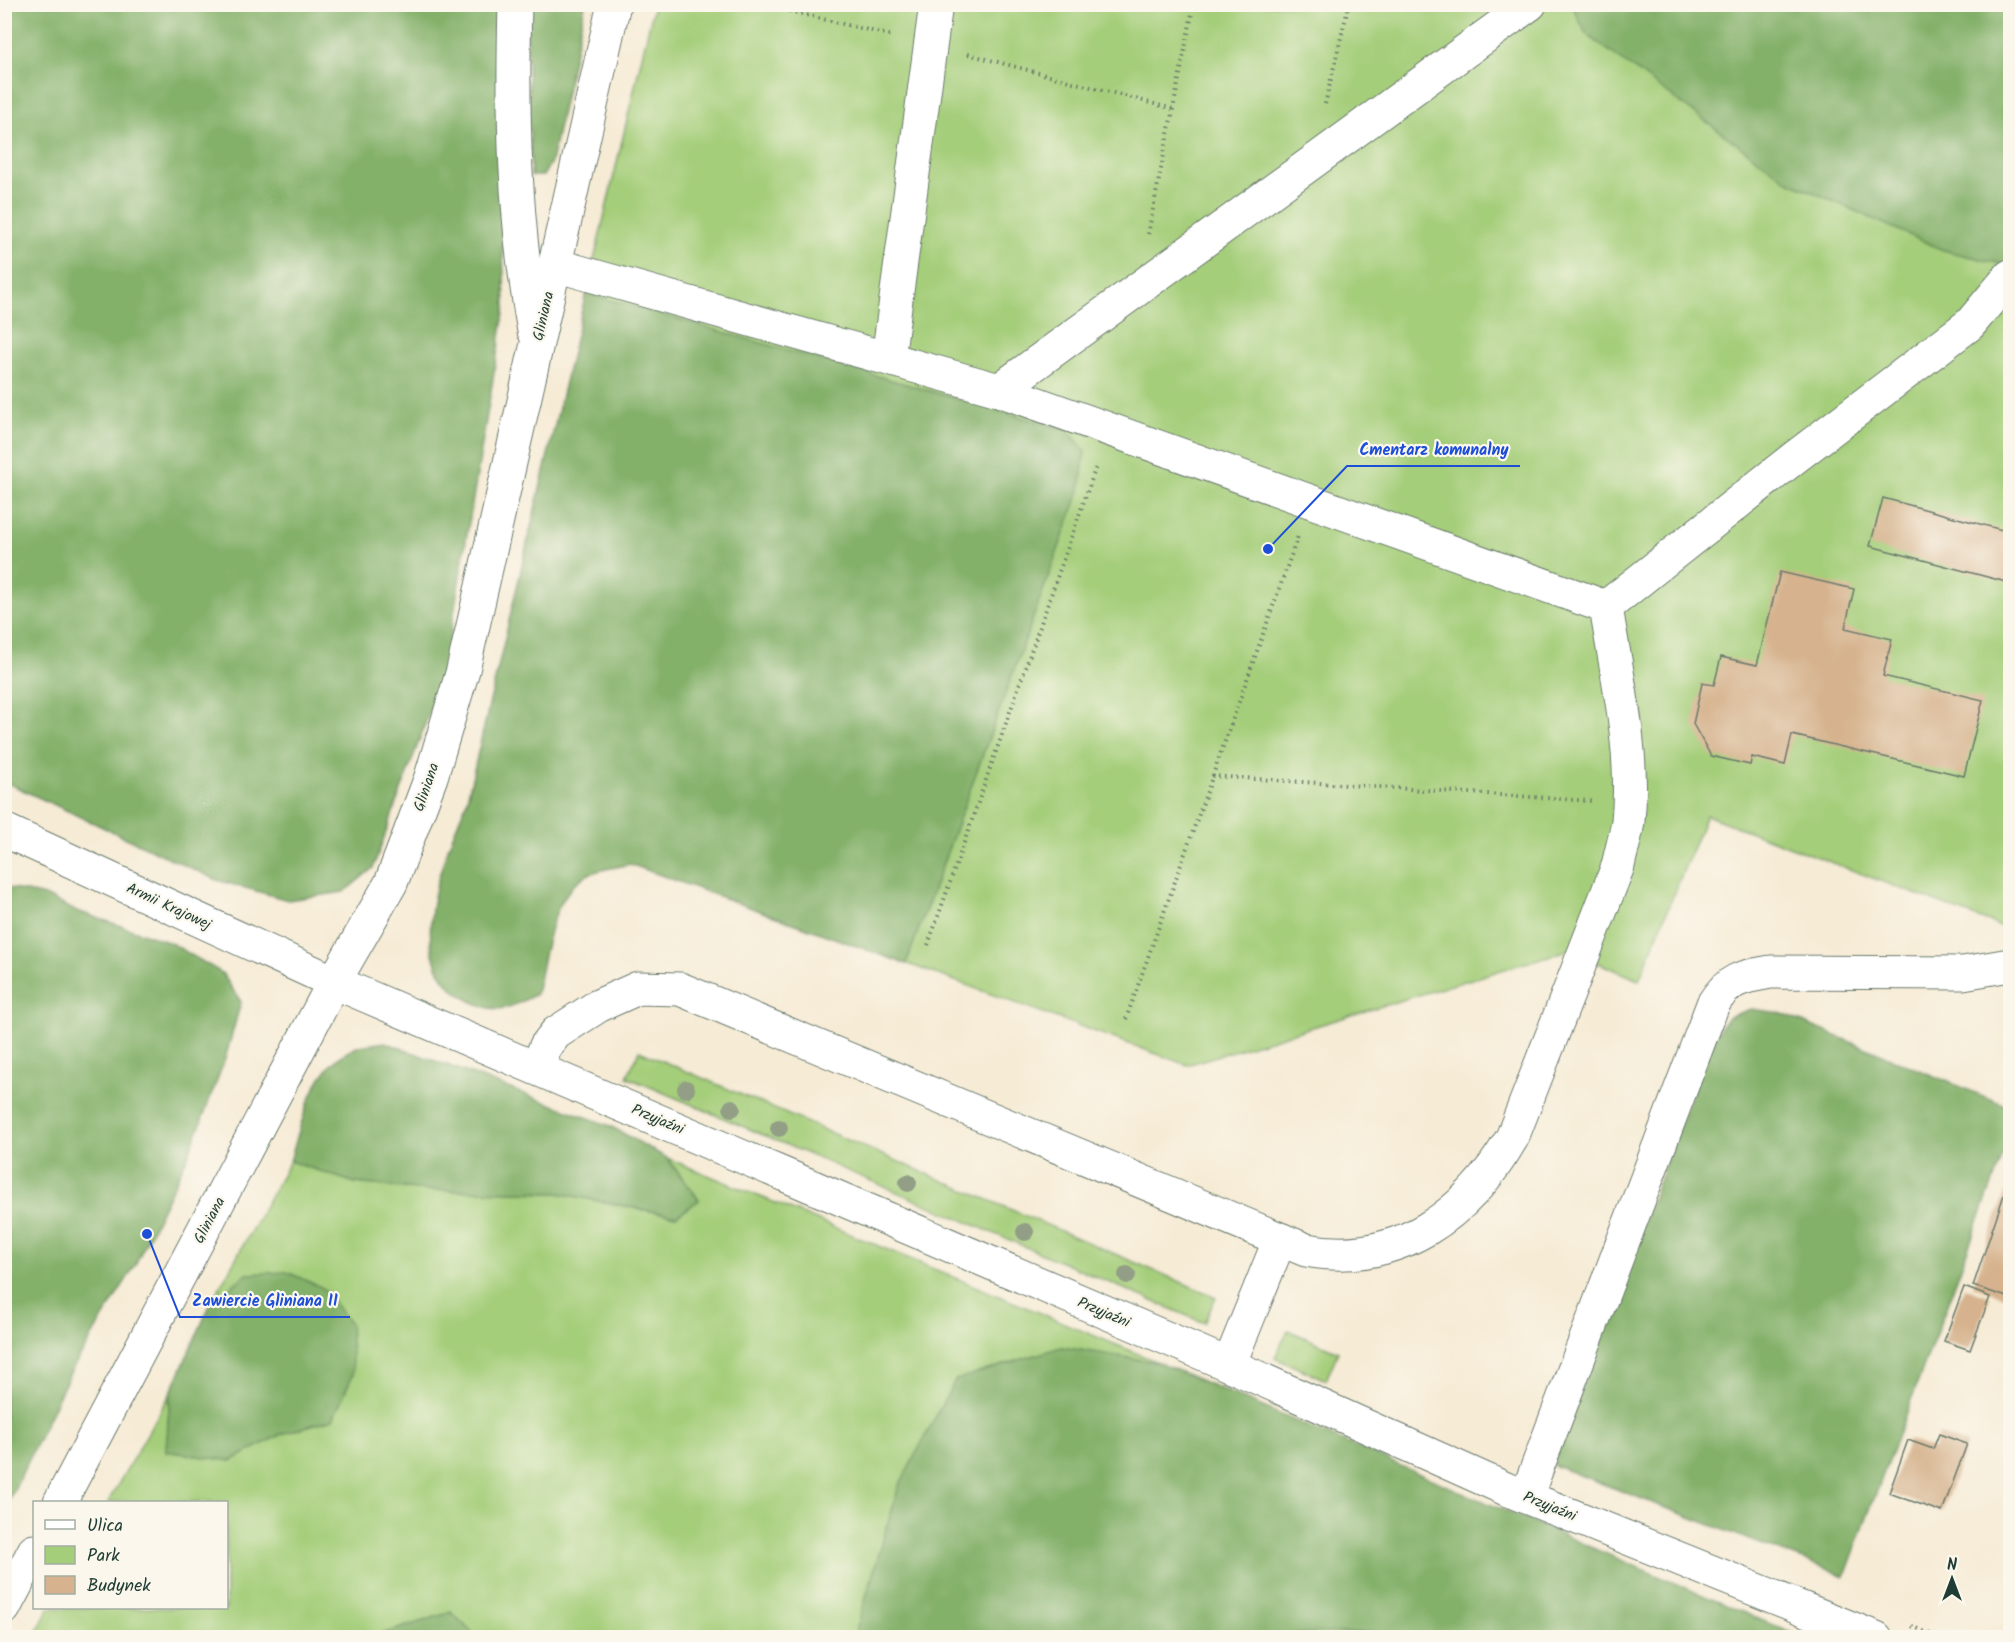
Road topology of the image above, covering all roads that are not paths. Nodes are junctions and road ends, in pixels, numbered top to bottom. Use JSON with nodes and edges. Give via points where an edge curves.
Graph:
{"nodes":[{"id":1,"x":515,"y":4,"type":"edge"},
{"id":2,"x":614,"y":4,"type":"edge"},
{"id":3,"x":936,"y":4,"type":"edge"},
{"id":4,"x":1530,"y":4,"type":"edge"},
{"id":5,"x":555,"y":265,"type":"junction"},
{"id":6,"x":2010,"y":276,"type":"edge"},
{"id":7,"x":537,"y":346,"type":"junction"},
{"id":8,"x":888,"y":358,"type":"junction"},
{"id":9,"x":999,"y":390,"type":"junction"},
{"id":10,"x":1606,"y":607,"type":"junction"},
{"id":11,"x":4,"y":830,"type":"edge"},
{"id":12,"x":2010,"y":965,"type":"edge"},
{"id":13,"x":334,"y":982,"type":"junction"},
{"id":14,"x":537,"y":1067,"type":"junction"},
{"id":15,"x":1280,"y":1239,"type":"junction"},
{"id":16,"x":1229,"y":1365,"type":"junction"},
{"id":17,"x":1526,"y":1497,"type":"junction"},
{"id":18,"x":61,"y":1501,"type":"edge"},
{"id":19,"x":33,"y":1553,"type":"edge"},
{"id":20,"x":4,"y":1608,"type":"edge"},
{"id":21,"x":1876,"y":1638,"type":"edge"}],
"edges":[{"from":1,"to":7,"type":"street","via":[[512,96],[518,220]]},
{"from":2,"to":5,"type":"street","name":"Gliniana"},
{"from":3,"to":8,"type":"street"},
{"from":4,"to":9,"type":"street"},
{"from":5,"to":7,"type":"street","name":"Gliniana"},
{"from":5,"to":8,"type":"street"},
{"from":6,"to":10,"type":"street","via":[[1970,324]]},
{"from":7,"to":13,"type":"street","name":"Gliniana","via":[[463,670],[430,777],[391,883]]},
{"from":8,"to":9,"type":"street"},
{"from":9,"to":10,"type":"street"},
{"from":10,"to":15,"type":"street","via":[[1629,759],[1628,822],[1618,866],[1512,1138],[1498,1163],[1444,1219],[1408,1241],[1371,1252],[1329,1254]]},
{"from":11,"to":13,"type":"street","name":"Armii Krajowej"},
{"from":12,"to":17,"type":"street","via":[[1963,973],[1771,972],[1747,976],[1724,987],[1713,1004]]},
{"from":13,"to":14,"type":"street","name":"Przyjaźni"},
{"from":13,"to":18,"type":"street","name":"Gliniana"},
{"from":14,"to":15,"type":"street","via":[[556,1033],[598,1006],[638,988],[680,989]]},
{"from":14,"to":16,"type":"street","name":"Przyjaźni"},
{"from":15,"to":16,"type":"street"},
{"from":16,"to":17,"type":"street","name":"Przyjaźni"},
{"from":17,"to":21,"type":"street","name":"Przyjaźni"},
{"from":19,"to":20,"type":"street"}]}
